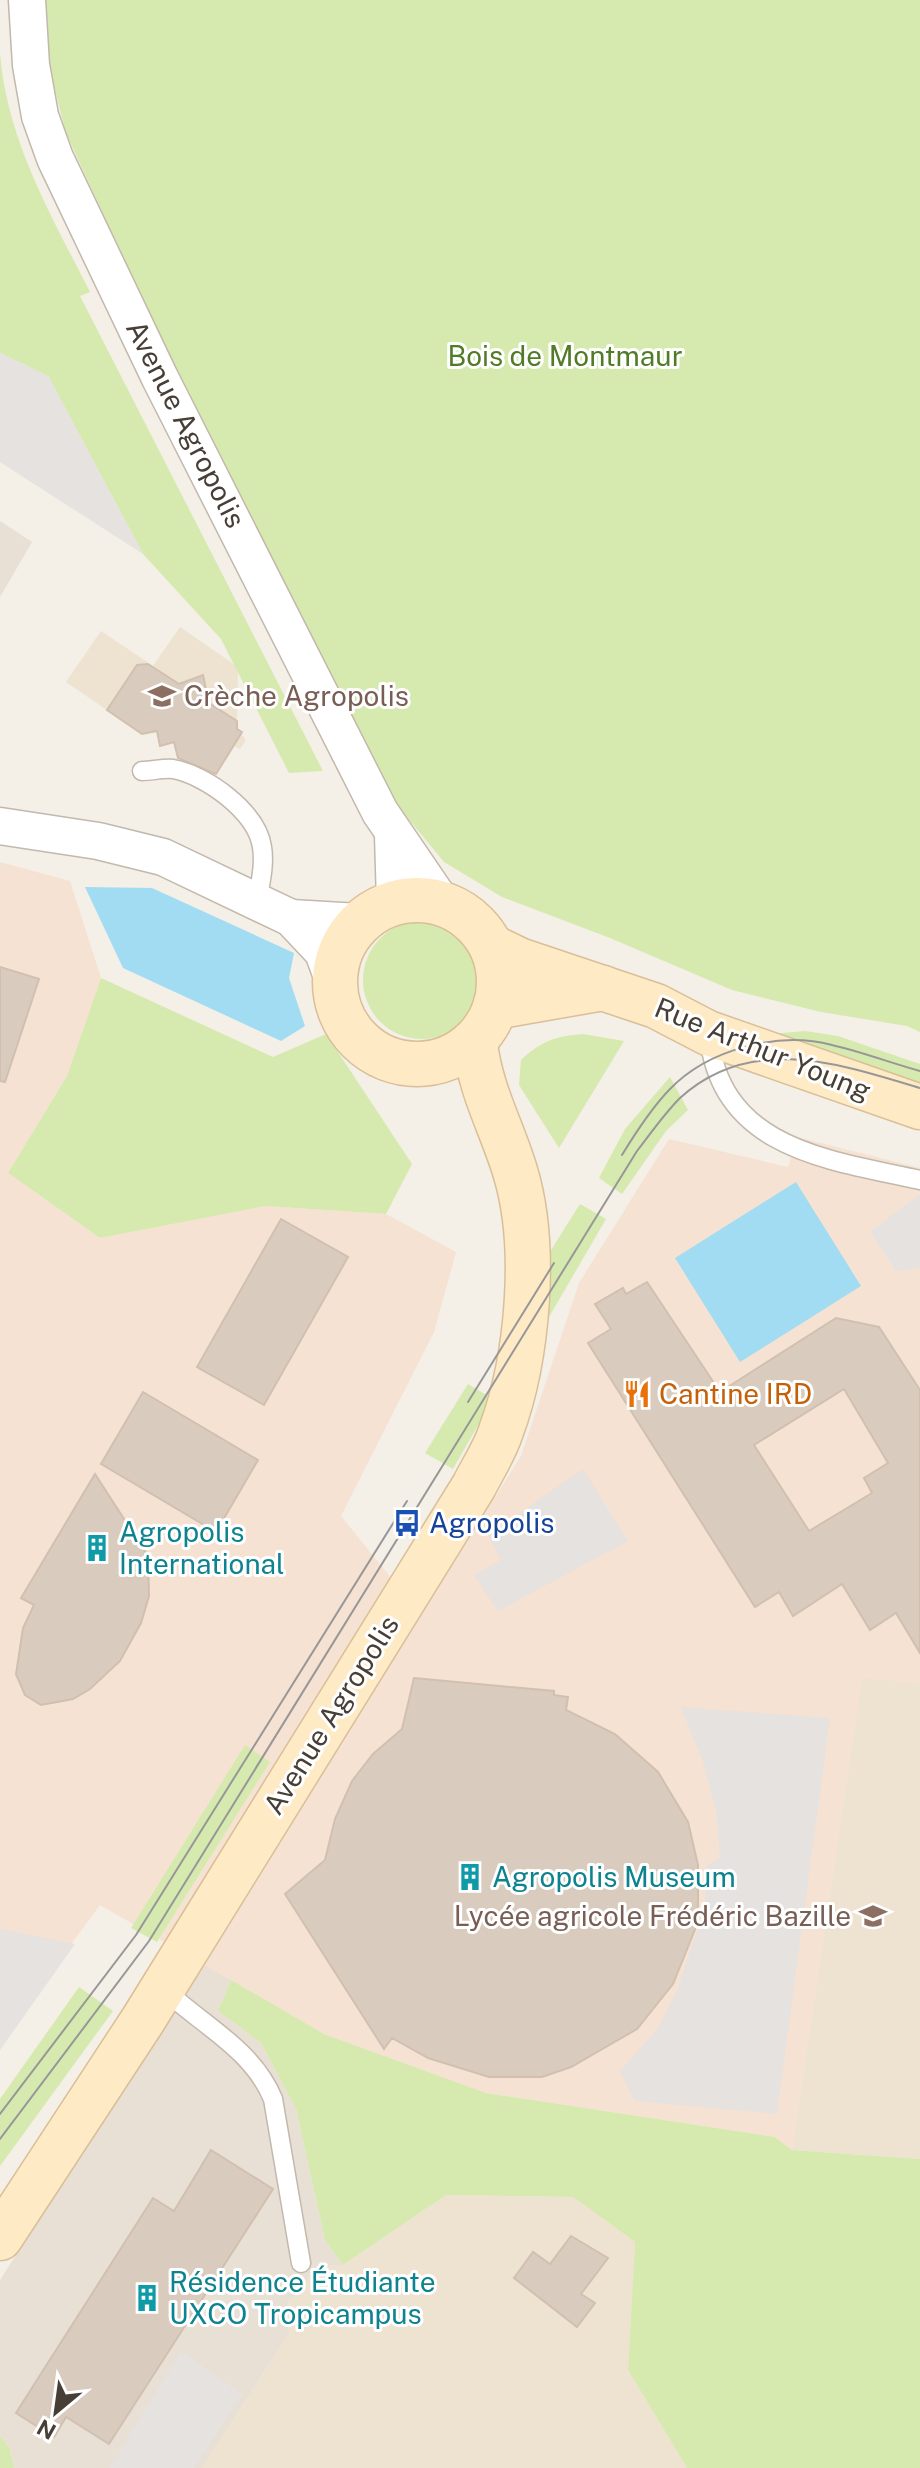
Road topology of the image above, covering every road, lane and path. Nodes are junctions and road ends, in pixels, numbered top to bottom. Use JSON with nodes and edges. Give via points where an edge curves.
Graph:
{"nodes":[{"id":1,"x":27,"y":0,"type":"edge"},
{"id":2,"x":142,"y":771,"type":"dead end"},
{"id":3,"x":0,"y":826,"type":"edge"},
{"id":4,"x":393,"y":833,"type":"junction"},
{"id":5,"x":257,"y":902,"type":"junction"},
{"id":6,"x":442,"y":903,"type":"junction"},
{"id":7,"x":377,"y":912,"type":"junction"},
{"id":8,"x":291,"y":918,"type":"junction"},
{"id":9,"x":492,"y":947,"type":"junction"},
{"id":10,"x":334,"y":982,"type":"junction"},
{"id":11,"x":607,"y":987,"type":"junction"},
{"id":12,"x":485,"y":1025,"type":"junction"},
{"id":13,"x":708,"y":1033,"type":"junction"},
{"id":14,"x":403,"y":1062,"type":"junction"},
{"id":15,"x":920,"y":1107,"type":"edge"},
{"id":16,"x":505,"y":1148,"type":"junction"},
{"id":17,"x":920,"y":1180,"type":"edge"},
{"id":18,"x":162,"y":1988,"type":"junction"},
{"id":19,"x":0,"y":2238,"type":"edge"},
{"id":20,"x":301,"y":2263,"type":"dead end"}],
"edges":[{"from":1,"to":4,"type":"street","name":"Avenue Agropolis","via":[[40,116],[55,158],[160,378]]},
{"from":2,"to":5,"type":"lane","via":[[172,769],[240,808],[262,845]]},
{"from":3,"to":5,"type":"street","via":[[163,857]]},
{"from":4,"to":6,"type":"street","name":"Avenue Agropolis"},
{"from":4,"to":7,"type":"street","name":"Avenue Agropolis"},
{"from":5,"to":8,"type":"street"},
{"from":6,"to":7,"type":"street","via":[[418,899]]},
{"from":6,"to":9,"type":"street","via":[[471,920]]},
{"from":7,"to":8,"type":"street"},
{"from":7,"to":10,"type":"street","via":[[343,945]]},
{"from":8,"to":10,"type":"street","via":[[323,952]]},
{"from":9,"to":11,"type":"street","name":"Rue Arthur Young"},
{"from":9,"to":12,"type":"street","via":[[500,970]]},
{"from":10,"to":14,"type":"street","via":[[340,1010],[355,1035],[369,1048]]},
{"from":11,"to":12,"type":"street"},
{"from":11,"to":13,"type":"street","name":"Rue Arthur Young"},
{"from":12,"to":14,"type":"street","via":[[446,1060]]},
{"from":12,"to":16,"type":"street","name":"Avenue Agropolis","via":[[483,1086]]},
{"from":13,"to":15,"type":"street","name":"Rue Arthur Young"},
{"from":13,"to":17,"type":"lane","via":[[713,1069],[731,1099],[778,1141],[817,1158]]},
{"from":14,"to":16,"type":"street","name":"Avenue Agropolis","via":[[462,1099]]},
{"from":16,"to":18,"type":"street","name":"Avenue Agropolis","via":[[526,1226],[528,1305],[501,1432],[474,1486]]},
{"from":18,"to":19,"type":"street","name":"Avenue Agropolis"},
{"from":18,"to":20,"type":"lane","via":[[231,2042],[265,2081],[273,2099]]}]}
